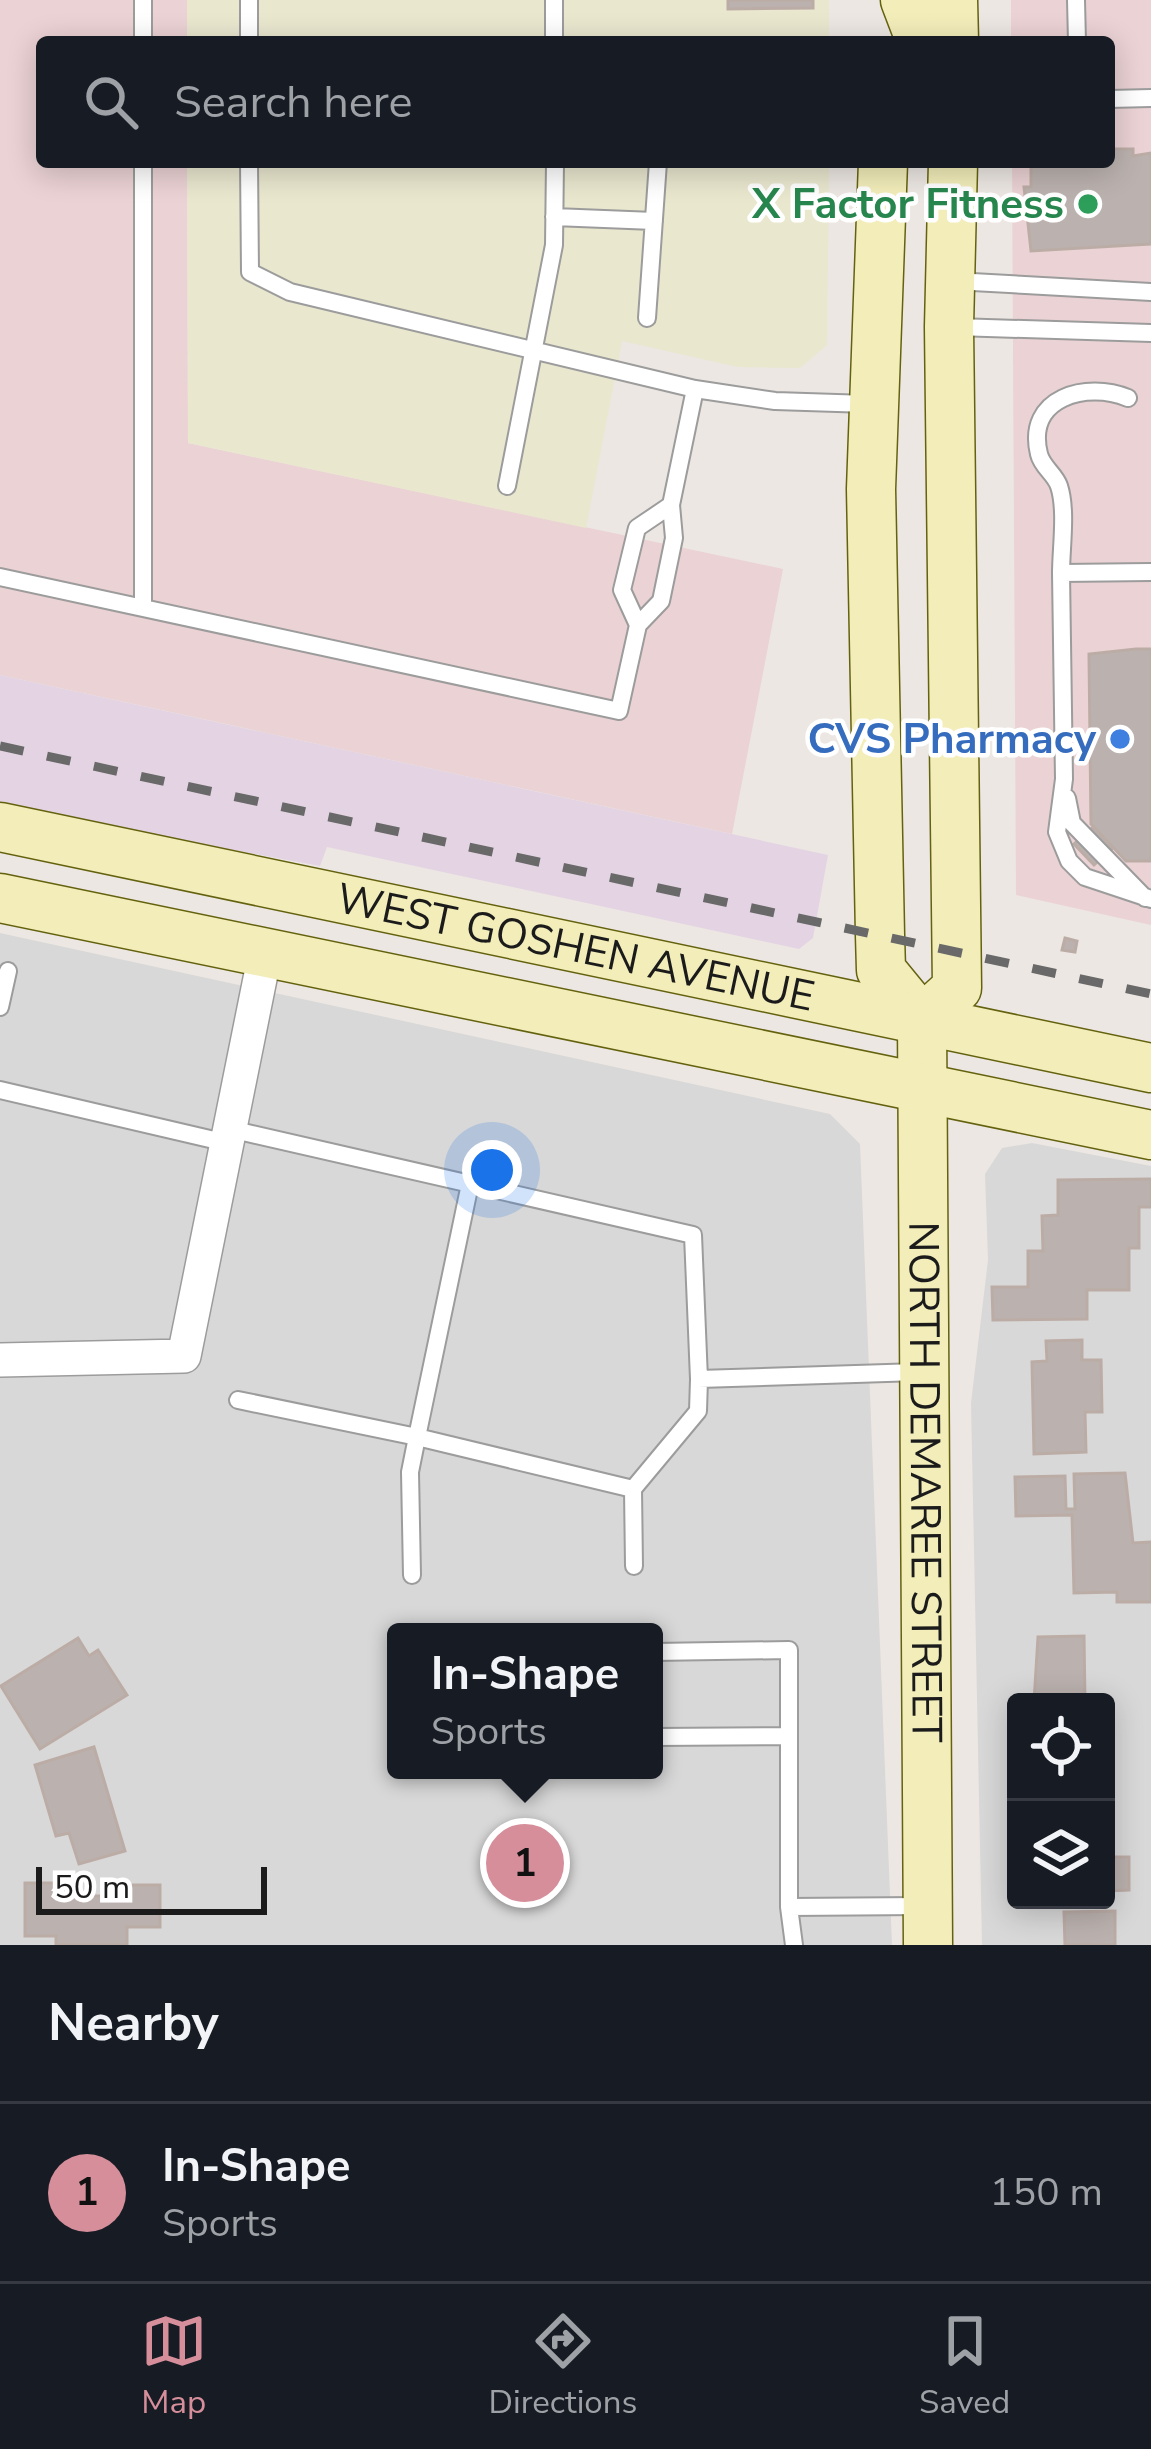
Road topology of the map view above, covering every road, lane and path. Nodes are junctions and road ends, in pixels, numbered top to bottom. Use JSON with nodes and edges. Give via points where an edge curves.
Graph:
{"nodes":[{"id":1,"x":143,"y":0,"type":"edge"},
{"id":2,"x":249,"y":0,"type":"edge"},
{"id":3,"x":554,"y":0,"type":"edge"},
{"id":4,"x":886,"y":0,"type":"edge"},
{"id":5,"x":905,"y":0,"type":"edge"},
{"id":6,"x":953,"y":0,"type":"edge"},
{"id":7,"x":1076,"y":0,"type":"edge"},
{"id":8,"x":143,"y":36,"type":"edge"},
{"id":9,"x":249,"y":36,"type":"edge"},
{"id":10,"x":554,"y":36,"type":"edge"},
{"id":11,"x":885,"y":36,"type":"edge"},
{"id":12,"x":919,"y":36,"type":"edge"},
{"id":13,"x":954,"y":36,"type":"edge"},
{"id":14,"x":1077,"y":36,"type":"edge"},
{"id":15,"x":1151,"y":98,"type":"edge"},
{"id":16,"x":1115,"y":99,"type":"edge"},
{"id":17,"x":143,"y":168,"type":"edge"},
{"id":18,"x":249,"y":168,"type":"edge"},
{"id":19,"x":555,"y":168,"type":"edge"},
{"id":20,"x":658,"y":168,"type":"edge"},
{"id":21,"x":883,"y":168,"type":"edge"},
{"id":22,"x":924,"y":168,"type":"edge"},
{"id":23,"x":953,"y":168,"type":"edge"},
{"id":24,"x":554,"y":218,"type":"junction"},
{"id":25,"x":655,"y":220,"type":"junction"},
{"id":26,"x":1151,"y":292,"type":"edge"},
{"id":27,"x":950,"y":304,"type":"junction"},
{"id":28,"x":647,"y":318,"type":"dead end"},
{"id":29,"x":1151,"y":333,"type":"edge"},
{"id":30,"x":537,"y":351,"type":"junction"},
{"id":31,"x":695,"y":389,"type":"junction"},
{"id":32,"x":1128,"y":398,"type":"dead end"},
{"id":33,"x":872,"y":404,"type":"junction"},
{"id":34,"x":508,"y":486,"type":"dead end"},
{"id":35,"x":670,"y":505,"type":"junction"},
{"id":36,"x":1151,"y":572,"type":"edge"},
{"id":37,"x":1061,"y":573,"type":"junction"},
{"id":38,"x":0,"y":577,"type":"edge"},
{"id":39,"x":143,"y":605,"type":"junction"},
{"id":40,"x":638,"y":625,"type":"junction"},
{"id":41,"x":1064,"y":779,"type":"junction"},
{"id":42,"x":0,"y":827,"type":"edge"},
{"id":43,"x":0,"y":898,"type":"edge"},
{"id":44,"x":1149,"y":899,"type":"edge"},
{"id":45,"x":265,"y":955,"type":"junction"},
{"id":46,"x":8,"y":971,"type":"dead end"},
{"id":47,"x":0,"y":1007,"type":"edge"},
{"id":48,"x":922,"y":1020,"type":"junction"},
{"id":49,"x":1151,"y":1068,"type":"edge"},
{"id":50,"x":0,"y":1090,"type":"edge"},
{"id":51,"x":923,"y":1090,"type":"junction"},
{"id":52,"x":1151,"y":1135,"type":"edge"},
{"id":53,"x":228,"y":1136,"type":"junction"},
{"id":54,"x":470,"y":1184,"type":"junction"},
{"id":55,"x":0,"y":1360,"type":"edge"},
{"id":56,"x":925,"y":1372,"type":"junction"},
{"id":57,"x":699,"y":1379,"type":"junction"},
{"id":58,"x":238,"y":1400,"type":"dead end"},
{"id":59,"x":417,"y":1437,"type":"junction"},
{"id":60,"x":632,"y":1489,"type":"junction"},
{"id":61,"x":634,"y":1566,"type":"dead end"},
{"id":62,"x":412,"y":1575,"type":"dead end"},
{"id":63,"x":663,"y":1652,"type":"edge"},
{"id":64,"x":789,"y":1736,"type":"junction"},
{"id":65,"x":663,"y":1737,"type":"edge"},
{"id":66,"x":789,"y":1907,"type":"junction"},
{"id":67,"x":928,"y":1925,"type":"edge"},
{"id":68,"x":794,"y":1945,"type":"edge"}],
"edges":[{"from":1,"to":8,"type":"lane"},
{"from":2,"to":9,"type":"lane"},
{"from":3,"to":10,"type":"lane"},
{"from":4,"to":11,"type":"main road"},
{"from":5,"to":12,"type":"main road"},
{"from":6,"to":13,"type":"main road"},
{"from":7,"to":14,"type":"lane"},
{"from":15,"to":16,"type":"lane"},
{"from":17,"to":39,"type":"lane"},
{"from":18,"to":30,"type":"lane","via":[[250,272],[290,292]]},
{"from":19,"to":24,"type":"lane"},
{"from":20,"to":25,"type":"lane"},
{"from":21,"to":33,"type":"main road"},
{"from":22,"to":27,"type":"main road","via":[[919,286]]},
{"from":23,"to":27,"type":"main road"},
{"from":24,"to":25,"type":"lane"},
{"from":24,"to":30,"type":"lane"},
{"from":25,"to":28,"type":"lane"},
{"from":26,"to":27,"type":"lane"},
{"from":27,"to":29,"type":"lane"},
{"from":27,"to":48,"type":"main road","via":[[957,988]]},
{"from":30,"to":31,"type":"lane"},
{"from":30,"to":34,"type":"lane"},
{"from":31,"to":33,"type":"lane"},
{"from":31,"to":35,"type":"lane"},
{"from":32,"to":37,"type":"lane","via":[[1083,391],[1050,404],[1041,421],[1039,453],[1060,487]]},
{"from":33,"to":48,"type":"main road","via":[[881,970]]},
{"from":35,"to":40,"type":"lane","via":[[674,538],[661,601]]},
{"from":35,"to":40,"type":"lane","via":[[637,528],[622,590]]},
{"from":36,"to":37,"type":"lane"},
{"from":37,"to":41,"type":"lane"},
{"from":38,"to":39,"type":"lane"},
{"from":39,"to":40,"type":"lane","via":[[619,711]]},
{"from":41,"to":44,"type":"lane","via":[[1072,824]]},
{"from":41,"to":44,"type":"lane","via":[[1057,832],[1069,861],[1101,886]]},
{"from":42,"to":48,"type":"main road","name":"WEST GOSHEN AVENUE"},
{"from":43,"to":45,"type":"main road","name":"WEST GOSHEN AVENUE"},
{"from":45,"to":51,"type":"main road","name":"WEST GOSHEN AVENUE"},
{"from":45,"to":53,"type":"street"},
{"from":46,"to":47,"type":"lane"},
{"from":48,"to":49,"type":"main road","name":"WEST GOSHEN AVENUE"},
{"from":48,"to":51,"type":"main road","name":"NORTH DEMAREE STREET"},
{"from":50,"to":53,"type":"lane"},
{"from":51,"to":52,"type":"main road","name":"WEST GOSHEN AVENUE"},
{"from":51,"to":56,"type":"main road","name":"NORTH DEMAREE STREET"},
{"from":53,"to":54,"type":"lane"},
{"from":53,"to":55,"type":"street","via":[[184,1356]]},
{"from":54,"to":57,"type":"lane","via":[[693,1235]]},
{"from":54,"to":59,"type":"lane"},
{"from":56,"to":57,"type":"lane"},
{"from":56,"to":67,"type":"main road","name":"NORTH DEMAREE STREET"},
{"from":57,"to":60,"type":"lane","via":[[698,1411]]},
{"from":58,"to":59,"type":"lane"},
{"from":59,"to":60,"type":"lane"},
{"from":59,"to":62,"type":"lane"},
{"from":60,"to":61,"type":"lane"},
{"from":63,"to":64,"type":"lane","via":[[789,1649]]},
{"from":64,"to":65,"type":"lane"},
{"from":64,"to":66,"type":"lane"},
{"from":66,"to":67,"type":"lane"},
{"from":66,"to":68,"type":"lane"}]}
